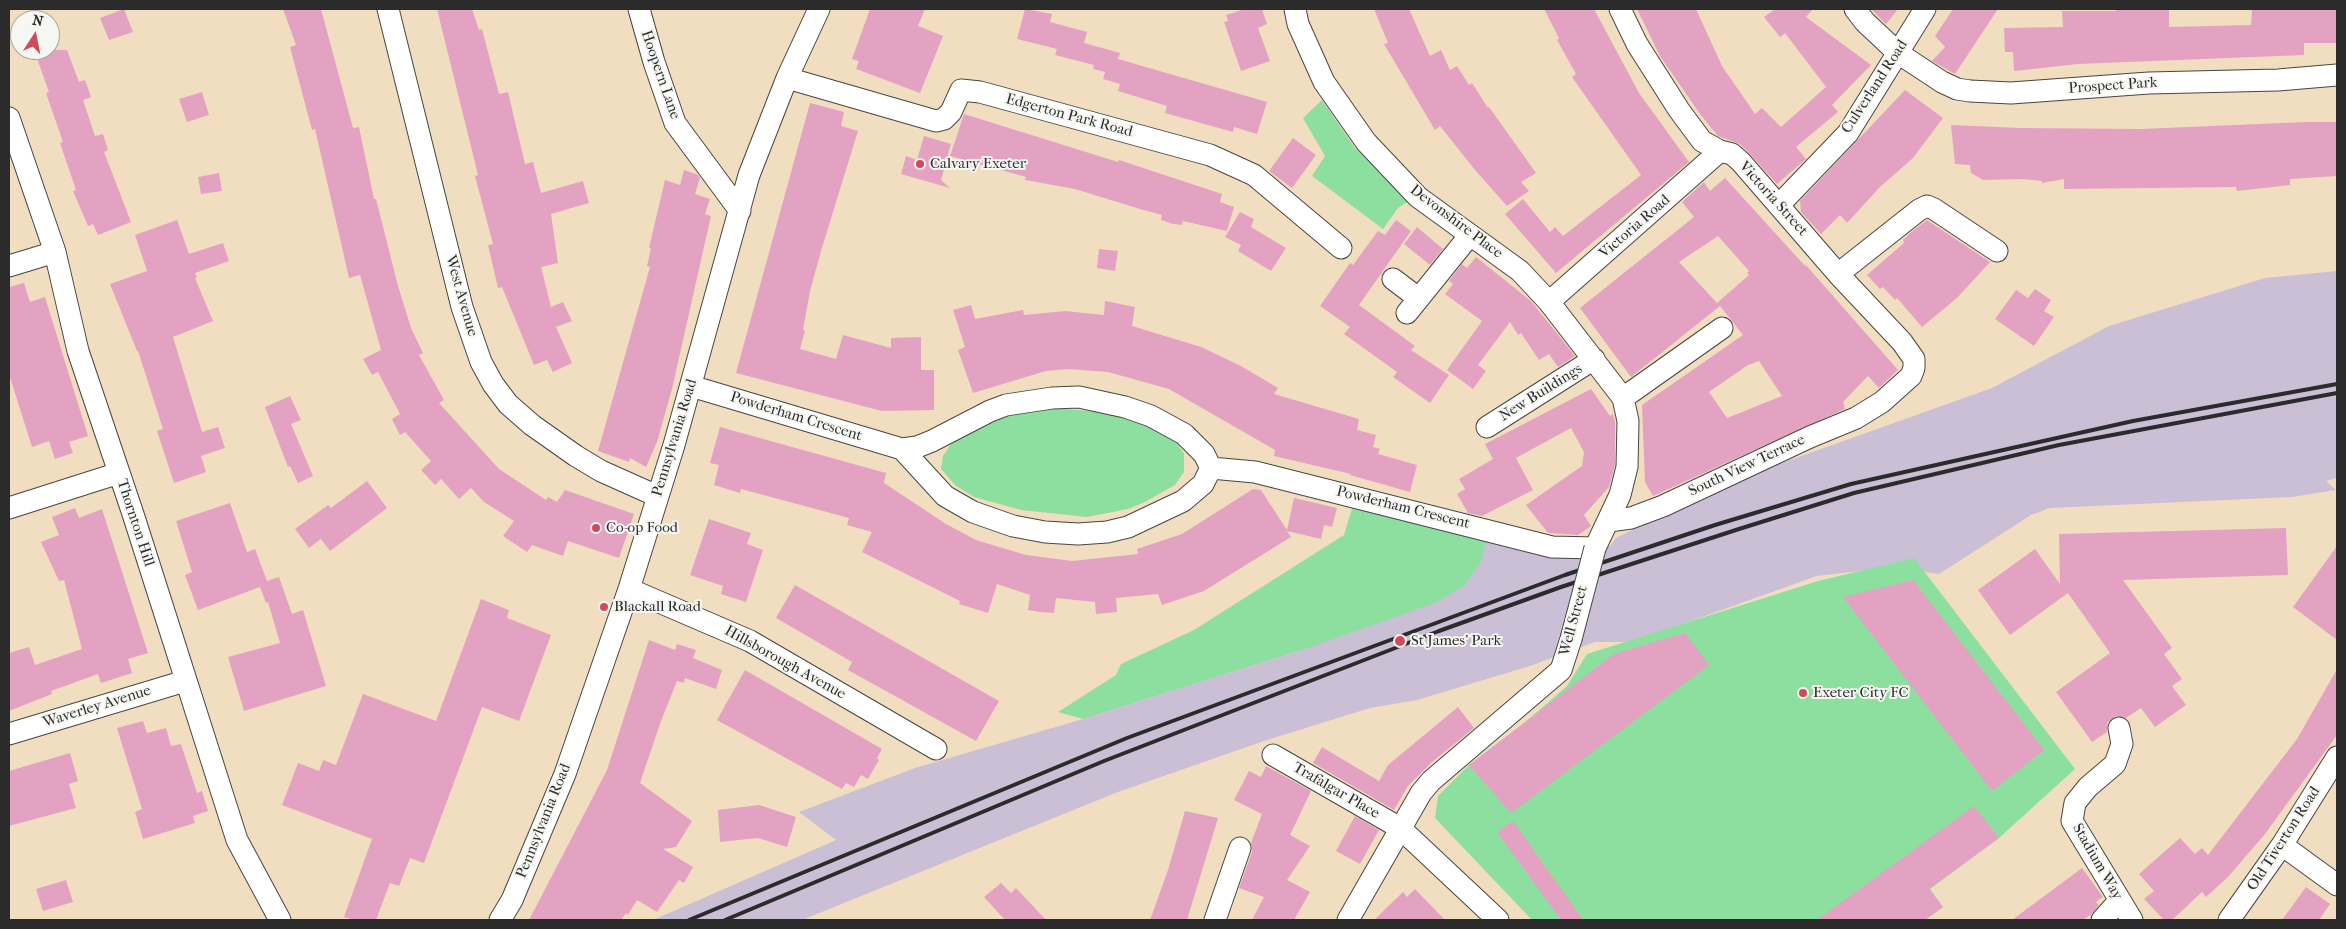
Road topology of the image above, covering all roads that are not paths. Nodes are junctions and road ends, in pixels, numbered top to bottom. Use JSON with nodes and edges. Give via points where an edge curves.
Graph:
{"nodes":[{"id":1,"x":388,"y":9,"type":"edge"},
{"id":2,"x":639,"y":9,"type":"edge"},
{"id":3,"x":819,"y":9,"type":"edge"},
{"id":4,"x":1295,"y":9,"type":"edge"},
{"id":5,"x":1620,"y":9,"type":"edge"},
{"id":6,"x":1855,"y":9,"type":"edge"},
{"id":7,"x":1925,"y":9,"type":"edge"},
{"id":8,"x":1898,"y":53,"type":"junction"},
{"id":9,"x":2337,"y":75,"type":"edge"},
{"id":10,"x":787,"y":78,"type":"junction"},
{"id":11,"x":9,"y":118,"type":"edge"},
{"id":12,"x":1720,"y":152,"type":"junction"},
{"id":13,"x":1779,"y":205,"type":"junction"},
{"id":14,"x":740,"y":212,"type":"junction"},
{"id":15,"x":1470,"y":234,"type":"junction"},
{"id":16,"x":1341,"y":248,"type":"dead end"},
{"id":17,"x":1996,"y":251,"type":"dead end"},
{"id":18,"x":55,"y":252,"type":"junction"},
{"id":19,"x":9,"y":266,"type":"edge"},
{"id":20,"x":1838,"y":274,"type":"junction"},
{"id":21,"x":1393,"y":279,"type":"dead end"},
{"id":22,"x":1549,"y":302,"type":"junction"},
{"id":23,"x":1722,"y":328,"type":"dead end"},
{"id":24,"x":1594,"y":359,"type":"junction"},
{"id":25,"x":691,"y":386,"type":"junction"},
{"id":26,"x":1623,"y":398,"type":"junction"},
{"id":27,"x":1882,"y":402,"type":"joint"},
{"id":28,"x":1487,"y":426,"type":"dead end"},
{"id":29,"x":902,"y":449,"type":"junction"},
{"id":30,"x":1210,"y":468,"type":"junction"},
{"id":31,"x":119,"y":473,"type":"junction"},
{"id":32,"x":657,"y":496,"type":"junction"},
{"id":33,"x":9,"y":508,"type":"edge"},
{"id":34,"x":1609,"y":521,"type":"junction"},
{"id":35,"x":1595,"y":548,"type":"junction"},
{"id":36,"x":629,"y":588,"type":"junction"},
{"id":37,"x":185,"y":681,"type":"junction"},
{"id":38,"x":2119,"y":728,"type":"dead end"},
{"id":39,"x":9,"y":734,"type":"edge"},
{"id":40,"x":936,"y":749,"type":"dead end"},
{"id":41,"x":1273,"y":755,"type":"dead end"},
{"id":42,"x":2337,"y":757,"type":"edge"},
{"id":43,"x":1400,"y":828,"type":"junction"},
{"id":44,"x":2282,"y":845,"type":"junction"},
{"id":45,"x":1240,"y":848,"type":"dead end"},
{"id":46,"x":2337,"y":885,"type":"edge"},
{"id":47,"x":2119,"y":901,"type":"junction"},
{"id":48,"x":280,"y":920,"type":"edge"},
{"id":49,"x":500,"y":920,"type":"edge"},
{"id":50,"x":1214,"y":920,"type":"edge"},
{"id":51,"x":1348,"y":920,"type":"edge"},
{"id":52,"x":1498,"y":920,"type":"edge"},
{"id":53,"x":2102,"y":920,"type":"edge"},
{"id":54,"x":2132,"y":920,"type":"edge"},
{"id":55,"x":2229,"y":920,"type":"edge"}],
"edges":[{"from":1,"to":32,"type":"street","name":"West Avenue","via":[[462,307],[481,362],[493,384],[508,404],[532,425],[576,456]]},
{"from":2,"to":14,"type":"street","name":"Hoopern Lane","via":[[675,122]]},
{"from":3,"to":10,"type":"street","name":"Pennsylvania Road"},
{"from":4,"to":15,"type":"street","name":"Devonshire Place","via":[[1298,24],[1324,82],[1366,142],[1418,198]]},
{"from":5,"to":12,"type":"street","name":"Victoria Street","via":[[1637,44],[1679,110],[1702,141]]},
{"from":6,"to":8,"type":"street","name":"Prospect Park"},
{"from":7,"to":8,"type":"street","name":"Culverland Road"},
{"from":8,"to":9,"type":"street","name":"Prospect Park","via":[[1957,89],[1988,92]]},
{"from":8,"to":13,"type":"street","name":"Culverland Road","via":[[1848,132]]},
{"from":10,"to":14,"type":"street","name":"Pennsylvania Road","via":[[757,151]]},
{"from":10,"to":16,"type":"street","name":"Edgerton Park Road","via":[[936,121],[951,112],[961,90],[980,92],[1210,155],[1254,175]]},
{"from":11,"to":18,"type":"street","name":"Thornton Hill"},
{"from":12,"to":13,"type":"street","name":"Victoria Street","via":[[1732,154],[1742,162]]},
{"from":12,"to":22,"type":"street","name":"Victoria Road"},
{"from":13,"to":20,"type":"street","name":"Victoria Street"},
{"from":14,"to":25,"type":"street","name":"Pennsylvania Road"},
{"from":15,"to":21,"type":"street","via":[[1412,306]]},
{"from":15,"to":22,"type":"street","name":"Devonshire Place","via":[[1520,271]]},
{"from":17,"to":20,"type":"street","via":[[1927,206]]},
{"from":18,"to":19,"type":"street"},
{"from":18,"to":31,"type":"street","name":"Thornton Hill","via":[[78,351]]},
{"from":20,"to":27,"type":"street","name":"Victoria Street","via":[[1914,359],[1911,376]]},
{"from":22,"to":24,"type":"street","name":"Well Street"},
{"from":23,"to":26,"type":"street"},
{"from":24,"to":26,"type":"street","name":"Well Street"},
{"from":24,"to":28,"type":"street","name":"New Buildings"},
{"from":25,"to":29,"type":"street","name":"Powderham Crescent"},
{"from":25,"to":32,"type":"street","name":"Pennsylvania Road"},
{"from":26,"to":34,"type":"street","name":"Well Street","via":[[1628,421],[1626,467],[1620,495]]},
{"from":27,"to":34,"type":"street","name":"South View Terrace","via":[[1856,418],[1810,436],[1663,506],[1631,518]]},
{"from":29,"to":30,"type":"street","name":"Powderham Crescent","via":[[932,441],[1006,405],[1079,397],[1151,416],[1184,434],[1204,454]]},
{"from":29,"to":30,"type":"street","via":[[952,500],[1013,526],[1045,532],[1078,534],[1128,527],[1183,501],[1203,484]]},
{"from":30,"to":35,"type":"street","name":"Powderham Crescent","via":[[1255,472],[1552,547]]},
{"from":31,"to":33,"type":"street"},
{"from":31,"to":37,"type":"street","name":"Thornton Hill"},
{"from":32,"to":36,"type":"street","name":"Pennsylvania Road"},
{"from":34,"to":35,"type":"street","name":"Well Street"},
{"from":35,"to":43,"type":"street","name":"Well Street","bridge":true,"via":[[1561,670],[1431,781]]},
{"from":36,"to":40,"type":"street","name":"Hillsborough Avenue","via":[[750,641]]},
{"from":36,"to":49,"type":"street","name":"Pennsylvania Road","via":[[565,774],[512,900]]},
{"from":37,"to":39,"type":"street","name":"Waverley Avenue"},
{"from":37,"to":48,"type":"street","name":"Thornton Hill","via":[[237,840]]},
{"from":38,"to":47,"type":"street","name":"Stadium Way","via":[[2122,744],[2115,764],[2075,803],[2072,821]]},
{"from":41,"to":43,"type":"street","name":"Trafalgar Place"},
{"from":42,"to":44,"type":"street","name":"Old Tiverton Road"},
{"from":43,"to":51,"type":"street","name":"Well Street"},
{"from":43,"to":52,"type":"street","name":"Trafalgar Place"},
{"from":44,"to":46,"type":"street"},
{"from":44,"to":55,"type":"street","name":"Old Tiverton Road"},
{"from":45,"to":50,"type":"street"},
{"from":47,"to":53,"type":"street"},
{"from":47,"to":54,"type":"street","name":"Stadium Way"}]}
